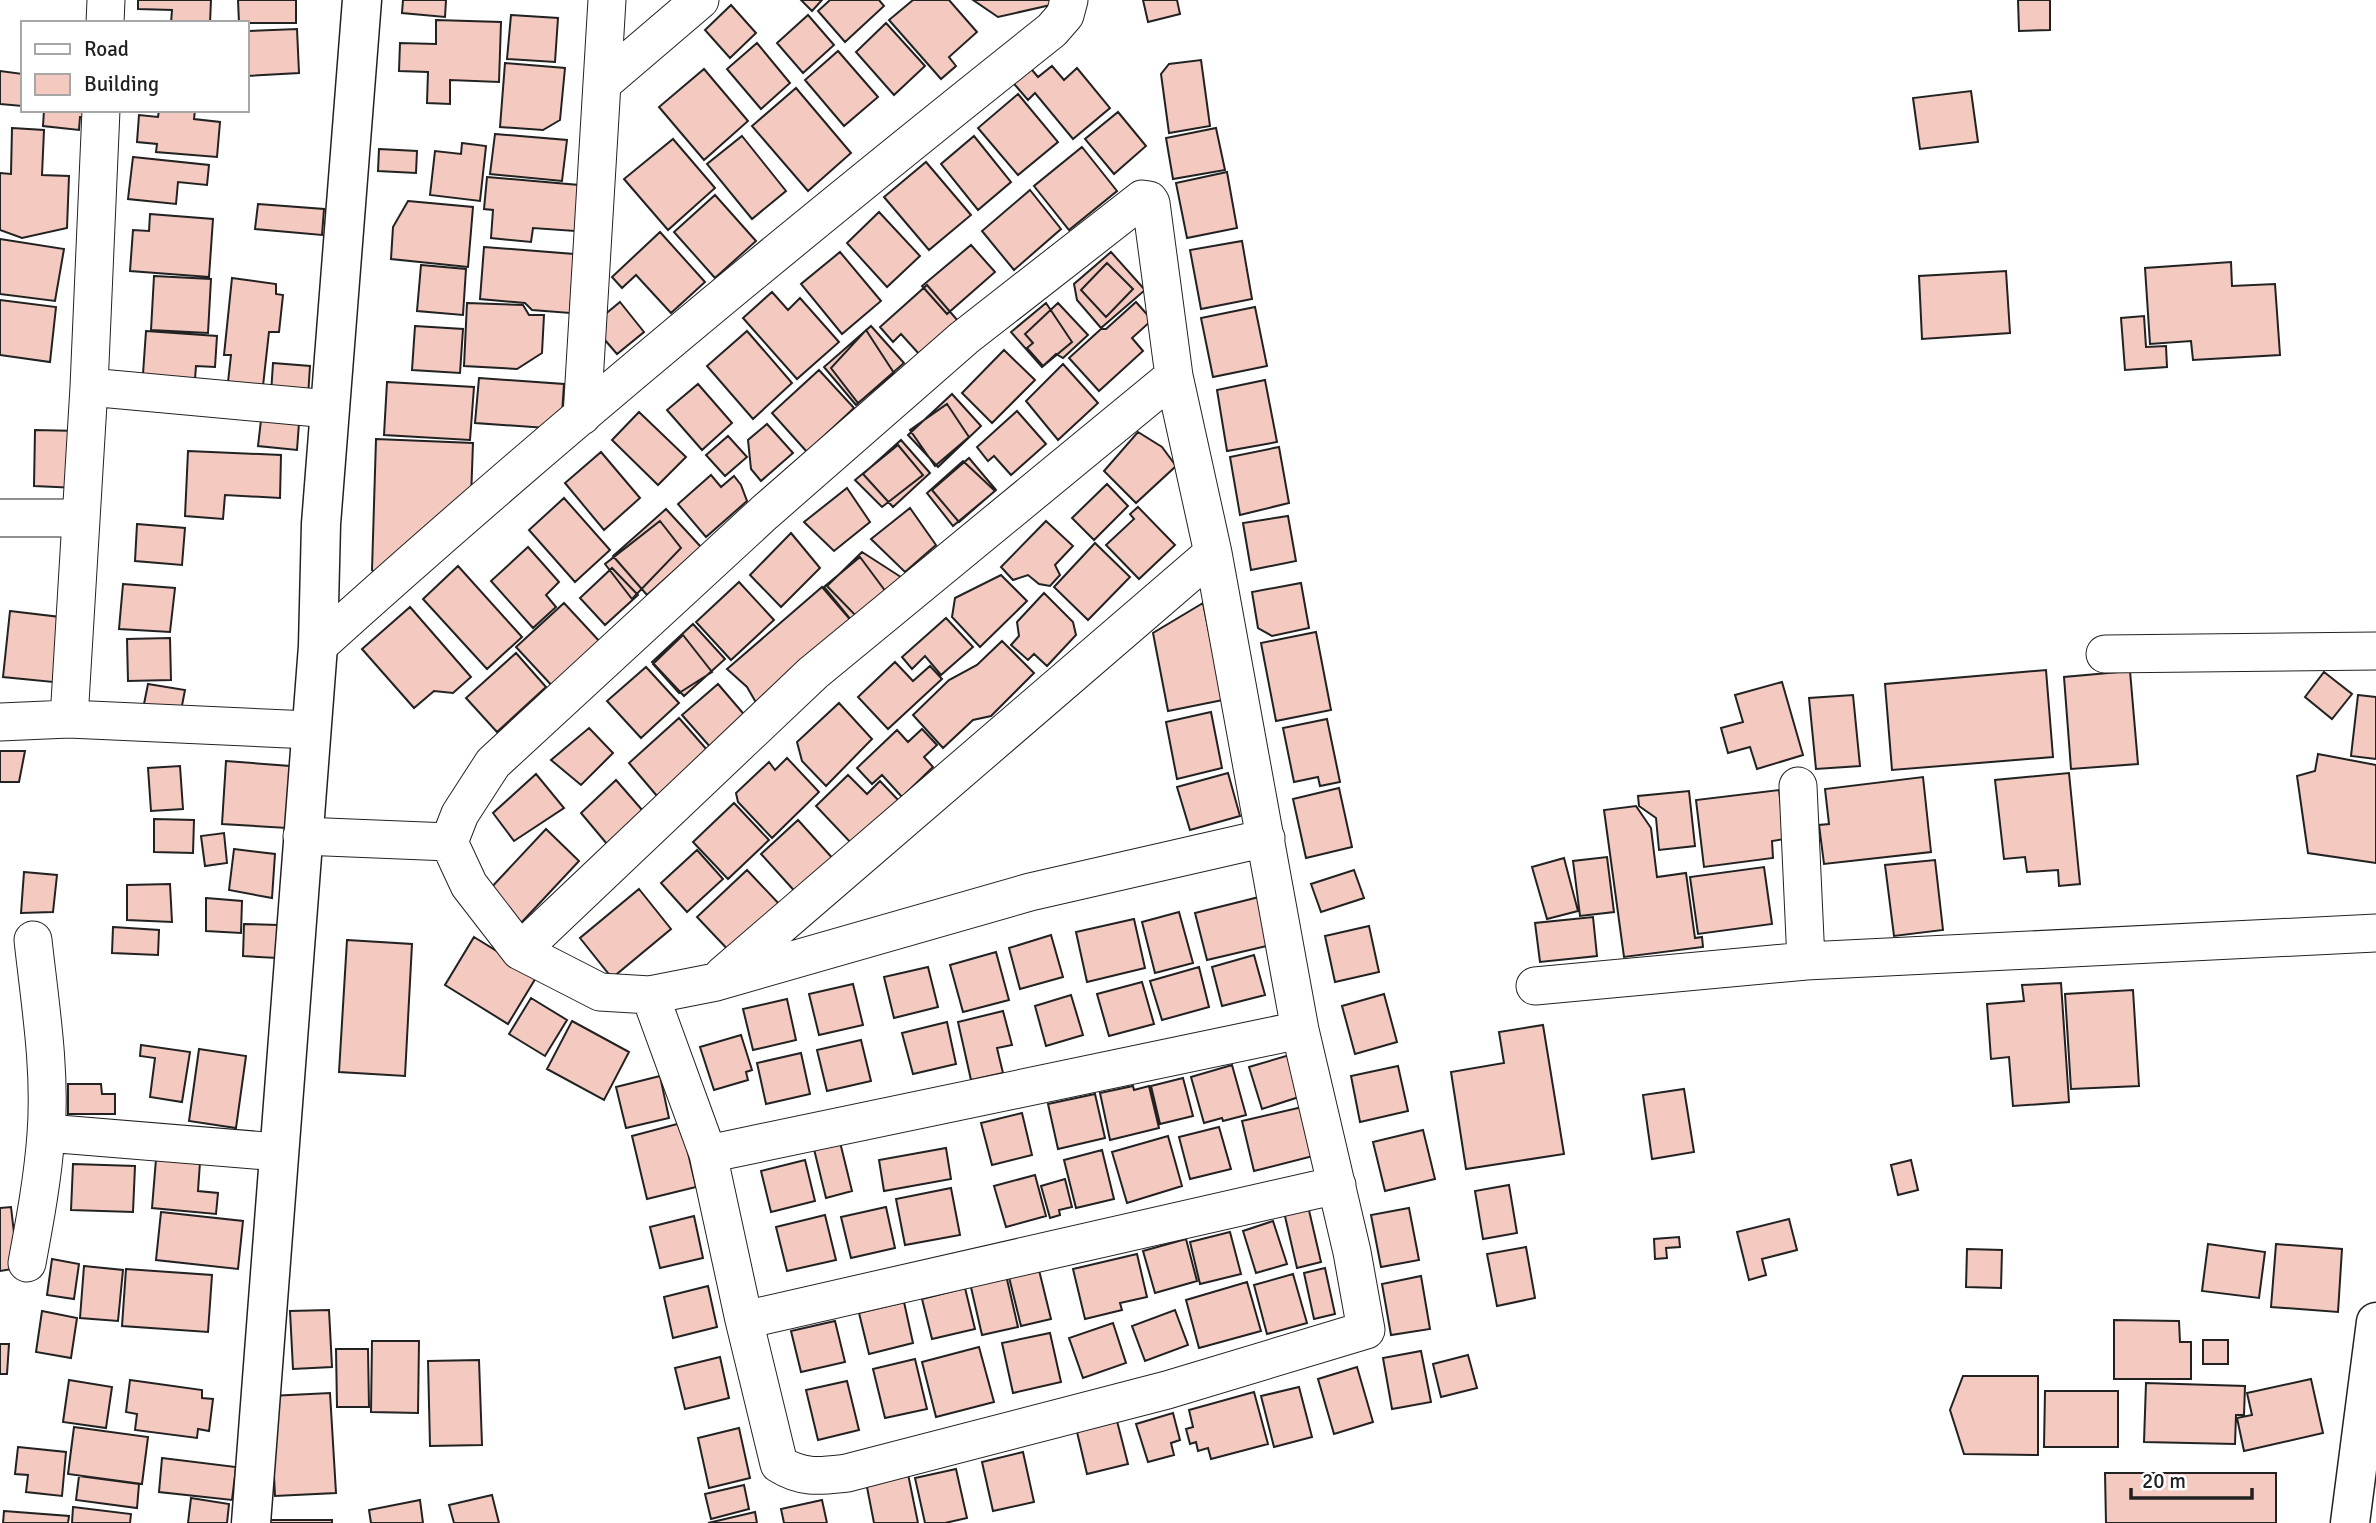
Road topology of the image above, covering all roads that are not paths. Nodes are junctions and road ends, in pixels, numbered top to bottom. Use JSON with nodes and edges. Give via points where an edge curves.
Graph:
{"nodes":[{"id":1,"x":106,"y":0,"type":"edge"},
{"id":2,"x":362,"y":0,"type":"edge"},
{"id":3,"x":607,"y":0,"type":"edge"},
{"id":4,"x":700,"y":0,"type":"edge"},
{"id":5,"x":1069,"y":0,"type":"edge"},
{"id":6,"x":105,"y":21,"type":"edge"},
{"id":7,"x":604,"y":82,"type":"junction"},
{"id":8,"x":101,"y":112,"type":"edge"},
{"id":9,"x":1174,"y":376,"type":"junction"},
{"id":10,"x":89,"y":387,"type":"junction"},
{"id":11,"x":329,"y":409,"type":"junction"},
{"id":12,"x":582,"y":416,"type":"junction"},
{"id":13,"x":0,"y":517,"type":"edge"},
{"id":14,"x":81,"y":518,"type":"junction"},
{"id":15,"x":1213,"y":553,"type":"junction"},
{"id":16,"x":318,"y":646,"type":"junction"},
{"id":17,"x":2376,"y":651,"type":"edge"},
{"id":18,"x":2105,"y":654,"type":"dead end"},
{"id":19,"x":69,"y":719,"type":"junction"},
{"id":20,"x":0,"y":722,"type":"edge"},
{"id":21,"x":310,"y":730,"type":"junction"},
{"id":22,"x":1798,"y":786,"type":"dead end"},
{"id":23,"x":302,"y":836,"type":"junction"},
{"id":24,"x":1266,"y":838,"type":"junction"},
{"id":25,"x":449,"y":842,"type":"junction"},
{"id":26,"x":2376,"y":933,"type":"edge"},
{"id":27,"x":33,"y":940,"type":"dead end"},
{"id":28,"x":520,"y":951,"type":"junction"},
{"id":29,"x":1806,"y":961,"type":"junction"},
{"id":30,"x":716,"y":982,"type":"junction"},
{"id":31,"x":1535,"y":986,"type":"dead end"},
{"id":32,"x":650,"y":995,"type":"junction"},
{"id":33,"x":1300,"y":1030,"type":"junction"},
{"id":34,"x":47,"y":1133,"type":"junction"},
{"id":35,"x":278,"y":1152,"type":"junction"},
{"id":36,"x":708,"y":1154,"type":"junction"},
{"id":37,"x":1337,"y":1185,"type":"junction"},
{"id":38,"x":27,"y":1263,"type":"dead end"},
{"id":39,"x":744,"y":1320,"type":"junction"},
{"id":40,"x":2376,"y":1322,"type":"edge"},
{"id":41,"x":251,"y":1523,"type":"edge"},
{"id":42,"x":2350,"y":1523,"type":"edge"}],
"edges":[{"from":1,"to":6,"type":"street"},
{"from":2,"to":11,"type":"street"},
{"from":3,"to":7,"type":"street"},
{"from":4,"to":7,"type":"street"},
{"from":5,"to":12,"type":"street","via":[[1065,15],[1052,30],[873,172]]},
{"from":7,"to":12,"type":"street"},
{"from":8,"to":10,"type":"street"},
{"from":9,"to":15,"type":"street"},
{"from":9,"to":25,"type":"street","via":[[1151,203],[1142,199],[954,347],[764,513],[523,735],[493,763],[472,792]]},
{"from":9,"to":28,"type":"street","via":[[813,673]]},
{"from":10,"to":11,"type":"street"},
{"from":10,"to":14,"type":"street"},
{"from":11,"to":16,"type":"street"},
{"from":12,"to":16,"type":"street"},
{"from":13,"to":14,"type":"street"},
{"from":14,"to":19,"type":"street"},
{"from":15,"to":24,"type":"street"},
{"from":15,"to":30,"type":"street"},
{"from":16,"to":21,"type":"street"},
{"from":17,"to":18,"type":"street"},
{"from":19,"to":20,"type":"street"},
{"from":19,"to":21,"type":"street"},
{"from":21,"to":23,"type":"street"},
{"from":22,"to":29,"type":"street"},
{"from":23,"to":25,"type":"street"},
{"from":23,"to":35,"type":"street"},
{"from":24,"to":30,"type":"street","via":[[1030,892]]},
{"from":24,"to":33,"type":"street"},
{"from":25,"to":28,"type":"street","via":[[469,885]]},
{"from":26,"to":29,"type":"street"},
{"from":27,"to":34,"type":"street","via":[[47,1076]]},
{"from":28,"to":32,"type":"street","via":[[600,992]]},
{"from":29,"to":31,"type":"street"},
{"from":30,"to":32,"type":"street"},
{"from":32,"to":36,"type":"street"},
{"from":33,"to":36,"type":"street"},
{"from":33,"to":37,"type":"street"},
{"from":34,"to":35,"type":"street"},
{"from":34,"to":38,"type":"street"},
{"from":35,"to":41,"type":"street"},
{"from":36,"to":39,"type":"street"},
{"from":37,"to":39,"type":"street"},
{"from":37,"to":39,"type":"street","via":[[1366,1330],[1167,1390],[847,1473],[794,1473],[779,1464]]},
{"from":40,"to":42,"type":"street"}]}
